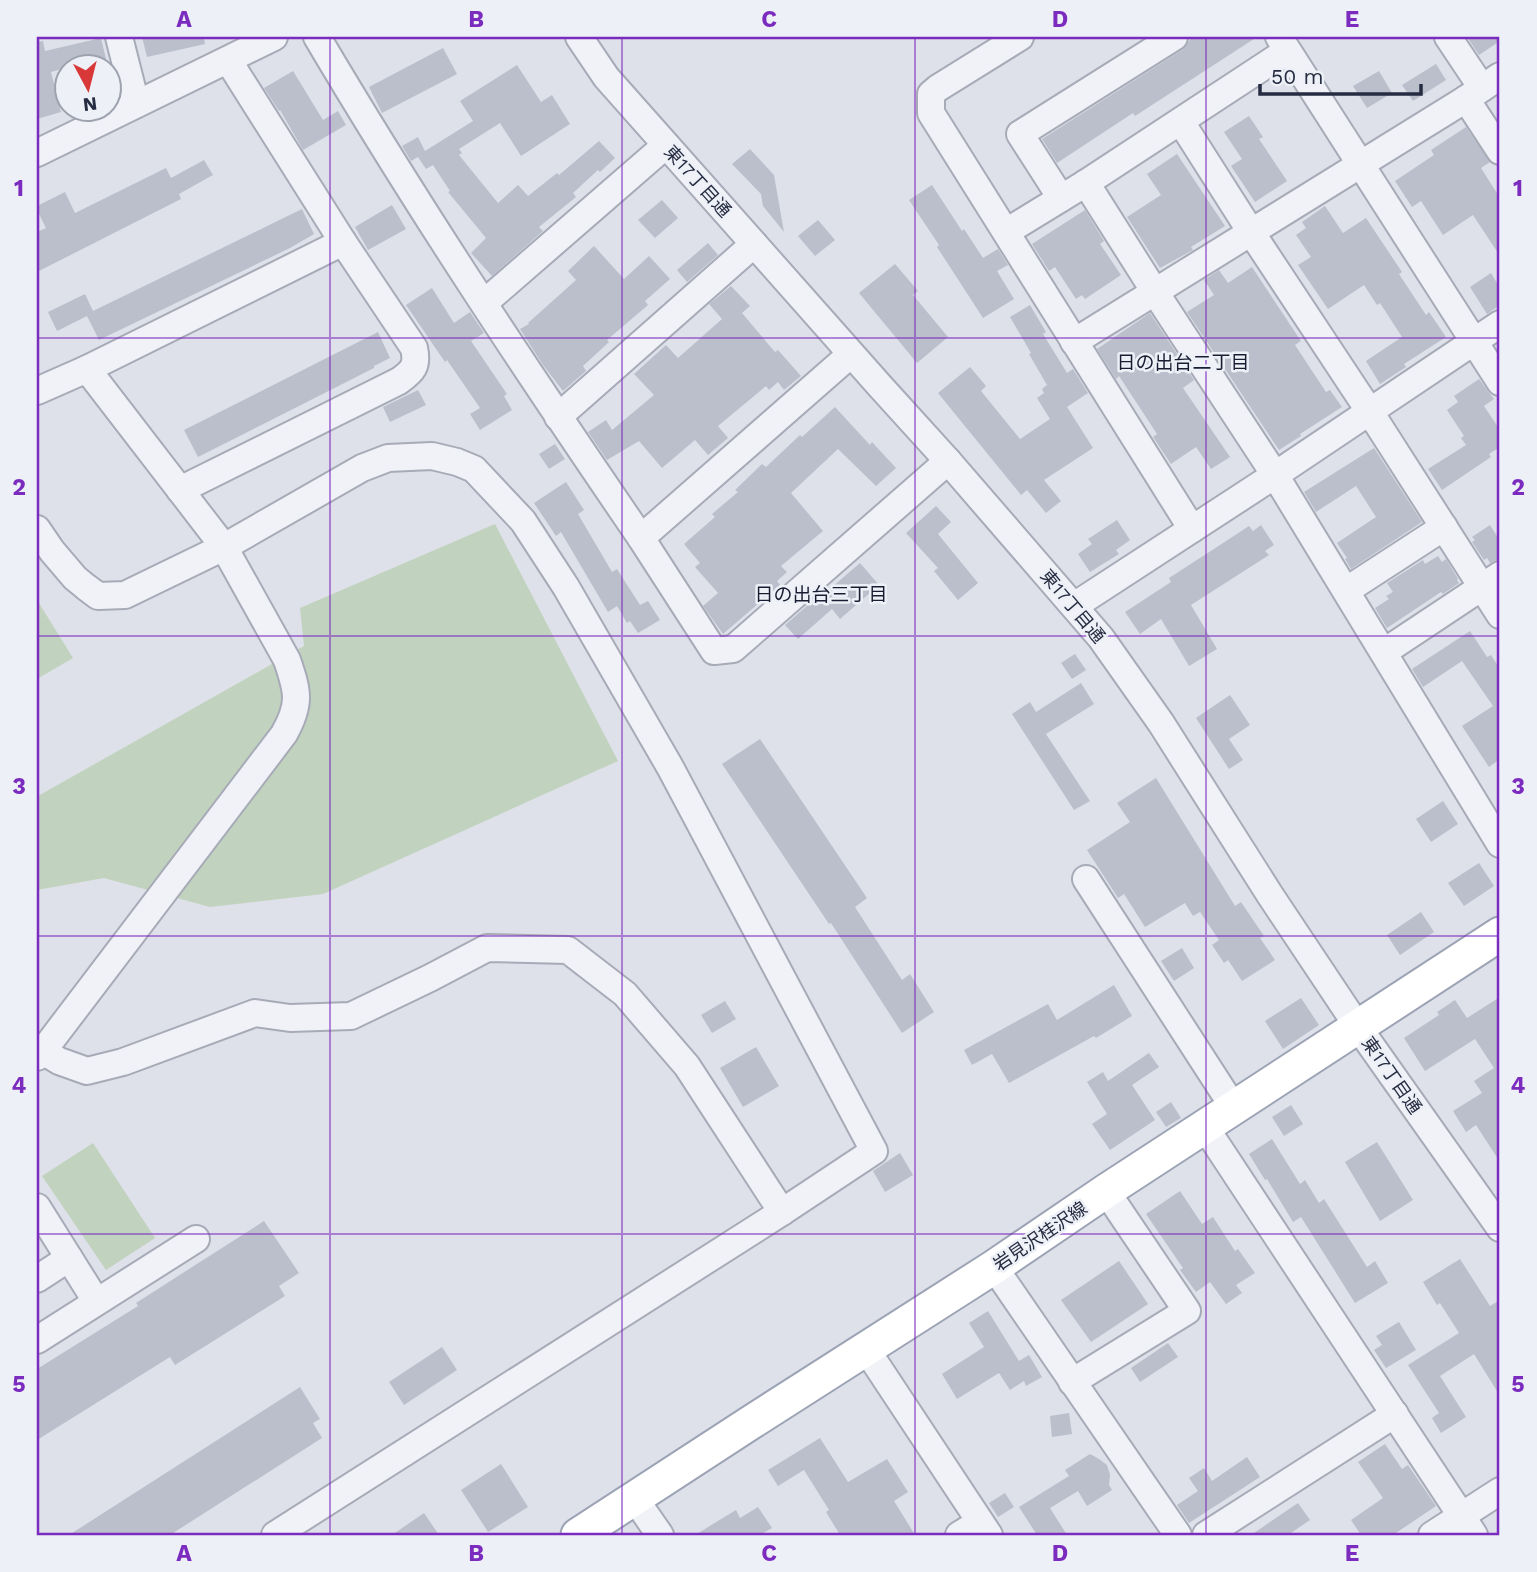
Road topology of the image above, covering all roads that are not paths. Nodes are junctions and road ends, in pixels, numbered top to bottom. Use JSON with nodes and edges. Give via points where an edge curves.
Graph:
{"nodes":[{"id":1,"x":119,"y":37,"type":"edge"},
{"id":2,"x":274,"y":37,"type":"edge"},
{"id":3,"x":317,"y":37,"type":"edge"},
{"id":4,"x":579,"y":37,"type":"edge"},
{"id":5,"x":1020,"y":37,"type":"edge"},
{"id":6,"x":1174,"y":37,"type":"edge"},
{"id":7,"x":1448,"y":37,"type":"edge"},
{"id":8,"x":1283,"y":44,"type":"edge"},
{"id":9,"x":236,"y":50,"type":"edge"},
{"id":10,"x":1483,"y":88,"type":"edge"},
{"id":11,"x":136,"y":104,"type":"junction"},
{"id":12,"x":1181,"y":122,"type":"junction"},
{"id":13,"x":666,"y":145,"type":"junction"},
{"id":14,"x":1500,"y":151,"type":"edge"},
{"id":15,"x":37,"y":153,"type":"edge"},
{"id":16,"x":1362,"y":164,"type":"junction"},
{"id":17,"x":1086,"y":183,"type":"junction"},
{"id":18,"x":1061,"y":198,"type":"junction"},
{"id":19,"x":1006,"y":232,"type":"junction"},
{"id":20,"x":1251,"y":232,"type":"junction"},
{"id":21,"x":343,"y":242,"type":"junction"},
{"id":22,"x":754,"y":244,"type":"junction"},
{"id":23,"x":1155,"y":292,"type":"junction"},
{"id":24,"x":484,"y":303,"type":"junction"},
{"id":25,"x":1500,"y":324,"type":"edge"},
{"id":26,"x":1474,"y":341,"type":"junction"},
{"id":27,"x":1074,"y":342,"type":"junction"},
{"id":28,"x":851,"y":354,"type":"junction"},
{"id":29,"x":87,"y":369,"type":"junction"},
{"id":30,"x":1500,"y":382,"type":"edge"},
{"id":31,"x":37,"y":391,"type":"edge"},
{"id":32,"x":1370,"y":412,"type":"junction"},
{"id":33,"x":558,"y":416,"type":"junction"},
{"id":34,"x":948,"y":461,"type":"junction"},
{"id":35,"x":1275,"y":475,"type":"junction"},
{"id":36,"x":180,"y":490,"type":"junction"},
{"id":37,"x":1444,"y":527,"type":"junction"},
{"id":38,"x":37,"y":529,"type":"edge"},
{"id":39,"x":1192,"y":529,"type":"junction"},
{"id":40,"x":641,"y":538,"type":"junction"},
{"id":41,"x":224,"y":547,"type":"junction"},
{"id":42,"x":1491,"y":581,"type":"edge"},
{"id":43,"x":1347,"y":590,"type":"junction"},
{"id":44,"x":1074,"y":606,"type":"junction"},
{"id":45,"x":1500,"y":615,"type":"edge"},
{"id":46,"x":1384,"y":652,"type":"junction"},
{"id":47,"x":1500,"y":844,"type":"edge"},
{"id":48,"x":1086,"y":879,"type":"dead end"},
{"id":49,"x":1499,"y":938,"type":"edge"},
{"id":50,"x":1358,"y":1027,"type":"junction"},
{"id":51,"x":40,"y":1054,"type":"edge"},
{"id":52,"x":1234,"y":1108,"type":"junction"},
{"id":53,"x":1205,"y":1127,"type":"junction"},
{"id":54,"x":1106,"y":1191,"type":"junction"},
{"id":55,"x":38,"y":1210,"type":"edge"},
{"id":56,"x":782,"y":1212,"type":"junction"},
{"id":57,"x":1500,"y":1228,"type":"edge"},
{"id":58,"x":196,"y":1239,"type":"dead end"},
{"id":59,"x":69,"y":1258,"type":"junction"},
{"id":60,"x":994,"y":1267,"type":"junction"},
{"id":61,"x":37,"y":1279,"type":"edge"},
{"id":62,"x":96,"y":1301,"type":"junction"},
{"id":63,"x":37,"y":1340,"type":"edge"},
{"id":64,"x":866,"y":1349,"type":"junction"},
{"id":65,"x":1072,"y":1382,"type":"junction"},
{"id":66,"x":1395,"y":1414,"type":"junction"},
{"id":67,"x":1500,"y":1491,"type":"edge"},
{"id":68,"x":635,"y":1499,"type":"junction"},
{"id":69,"x":1467,"y":1526,"type":"edge"},
{"id":70,"x":976,"y":1531,"type":"edge"},
{"id":71,"x":275,"y":1535,"type":"edge"},
{"id":72,"x":579,"y":1535,"type":"edge"},
{"id":73,"x":660,"y":1535,"type":"edge"},
{"id":74,"x":1178,"y":1535,"type":"edge"},
{"id":75,"x":1206,"y":1535,"type":"edge"},
{"id":76,"x":1432,"y":1535,"type":"edge"}],
"edges":[{"from":1,"to":11,"type":"street"},
{"from":2,"to":9,"type":"street"},
{"from":3,"to":24,"type":"street"},
{"from":4,"to":13,"type":"street","name":"東17丁目通","via":[[606,77]]},
{"from":5,"to":19,"type":"street","via":[[938,88],[930,102],[931,113]]},
{"from":6,"to":18,"type":"street","via":[[1020,134]]},
{"from":7,"to":10,"type":"street"},
{"from":8,"to":12,"type":"street"},
{"from":8,"to":16,"type":"street"},
{"from":9,"to":11,"type":"street"},
{"from":9,"to":21,"type":"street"},
{"from":10,"to":14,"type":"street"},
{"from":10,"to":16,"type":"street"},
{"from":11,"to":15,"type":"street"},
{"from":12,"to":17,"type":"street"},
{"from":12,"to":20,"type":"street"},
{"from":13,"to":22,"type":"street","name":"東17丁目通"},
{"from":13,"to":24,"type":"street"},
{"from":16,"to":20,"type":"street"},
{"from":16,"to":26,"type":"street"},
{"from":17,"to":18,"type":"street"},
{"from":17,"to":23,"type":"street"},
{"from":18,"to":19,"type":"street"},
{"from":19,"to":27,"type":"street"},
{"from":20,"to":23,"type":"street"},
{"from":20,"to":32,"type":"street"},
{"from":21,"to":29,"type":"street"},
{"from":21,"to":36,"type":"street","via":[[414,348],[411,372]]},
{"from":22,"to":28,"type":"street","name":"東17丁目通"},
{"from":22,"to":33,"type":"street"},
{"from":23,"to":27,"type":"street"},
{"from":23,"to":35,"type":"street"},
{"from":24,"to":33,"type":"street"},
{"from":25,"to":26,"type":"street"},
{"from":26,"to":30,"type":"street"},
{"from":26,"to":32,"type":"street"},
{"from":27,"to":39,"type":"street"},
{"from":28,"to":34,"type":"street","name":"東17丁目通"},
{"from":28,"to":40,"type":"street"},
{"from":29,"to":31,"type":"street"},
{"from":29,"to":36,"type":"street"},
{"from":32,"to":35,"type":"street"},
{"from":32,"to":37,"type":"street"},
{"from":33,"to":40,"type":"street"},
{"from":34,"to":40,"type":"street","via":[[733,649],[714,651]]},
{"from":34,"to":44,"type":"street","name":"東17丁目通"},
{"from":35,"to":39,"type":"street"},
{"from":35,"to":43,"type":"street"},
{"from":36,"to":41,"type":"street"},
{"from":37,"to":42,"type":"street"},
{"from":37,"to":43,"type":"street"},
{"from":38,"to":41,"type":"street","via":[[75,578],[98,596],[125,595]]},
{"from":39,"to":44,"type":"street"},
{"from":41,"to":51,"type":"street","via":[[287,660],[296,708],[276,744]]},
{"from":41,"to":56,"type":"street","via":[[362,468],[399,457],[432,456],[474,469],[523,521],[670,767],[874,1151]]},
{"from":42,"to":45,"type":"street"},
{"from":42,"to":46,"type":"street"},
{"from":43,"to":46,"type":"street"},
{"from":44,"to":50,"type":"street","name":"東17丁目通","via":[[1132,680]]},
{"from":46,"to":47,"type":"street"},
{"from":48,"to":52,"type":"street"},
{"from":49,"to":50,"type":"main road","name":"岩見沢桂沢線"},
{"from":50,"to":52,"type":"main road","name":"岩見沢桂沢線"},
{"from":50,"to":57,"type":"street","name":"東17丁目通"},
{"from":51,"to":56,"type":"street","via":[[87,1071],[256,1013],[290,1018],[351,1016],[487,948],[568,950],[625,994],[687,1066]]},
{"from":52,"to":53,"type":"main road","name":"岩見沢桂沢線"},
{"from":53,"to":54,"type":"main road","name":"岩見沢桂沢線"},
{"from":53,"to":66,"type":"street"},
{"from":54,"to":60,"type":"main road","name":"岩見沢桂沢線"},
{"from":54,"to":65,"type":"street","via":[[1187,1311]]},
{"from":55,"to":59,"type":"street"},
{"from":56,"to":71,"type":"street"},
{"from":58,"to":62,"type":"street"},
{"from":59,"to":61,"type":"street"},
{"from":59,"to":62,"type":"street"},
{"from":60,"to":64,"type":"main road","name":"岩見沢桂沢線"},
{"from":60,"to":65,"type":"street"},
{"from":62,"to":63,"type":"street"},
{"from":64,"to":68,"type":"main road","name":"岩見沢桂沢線"},
{"from":64,"to":70,"type":"street"},
{"from":65,"to":74,"type":"street"},
{"from":66,"to":69,"type":"street"},
{"from":66,"to":75,"type":"street"},
{"from":67,"to":69,"type":"street"},
{"from":68,"to":72,"type":"main road","name":"岩見沢桂沢線"},
{"from":68,"to":73,"type":"street"},
{"from":69,"to":76,"type":"street"}]}
